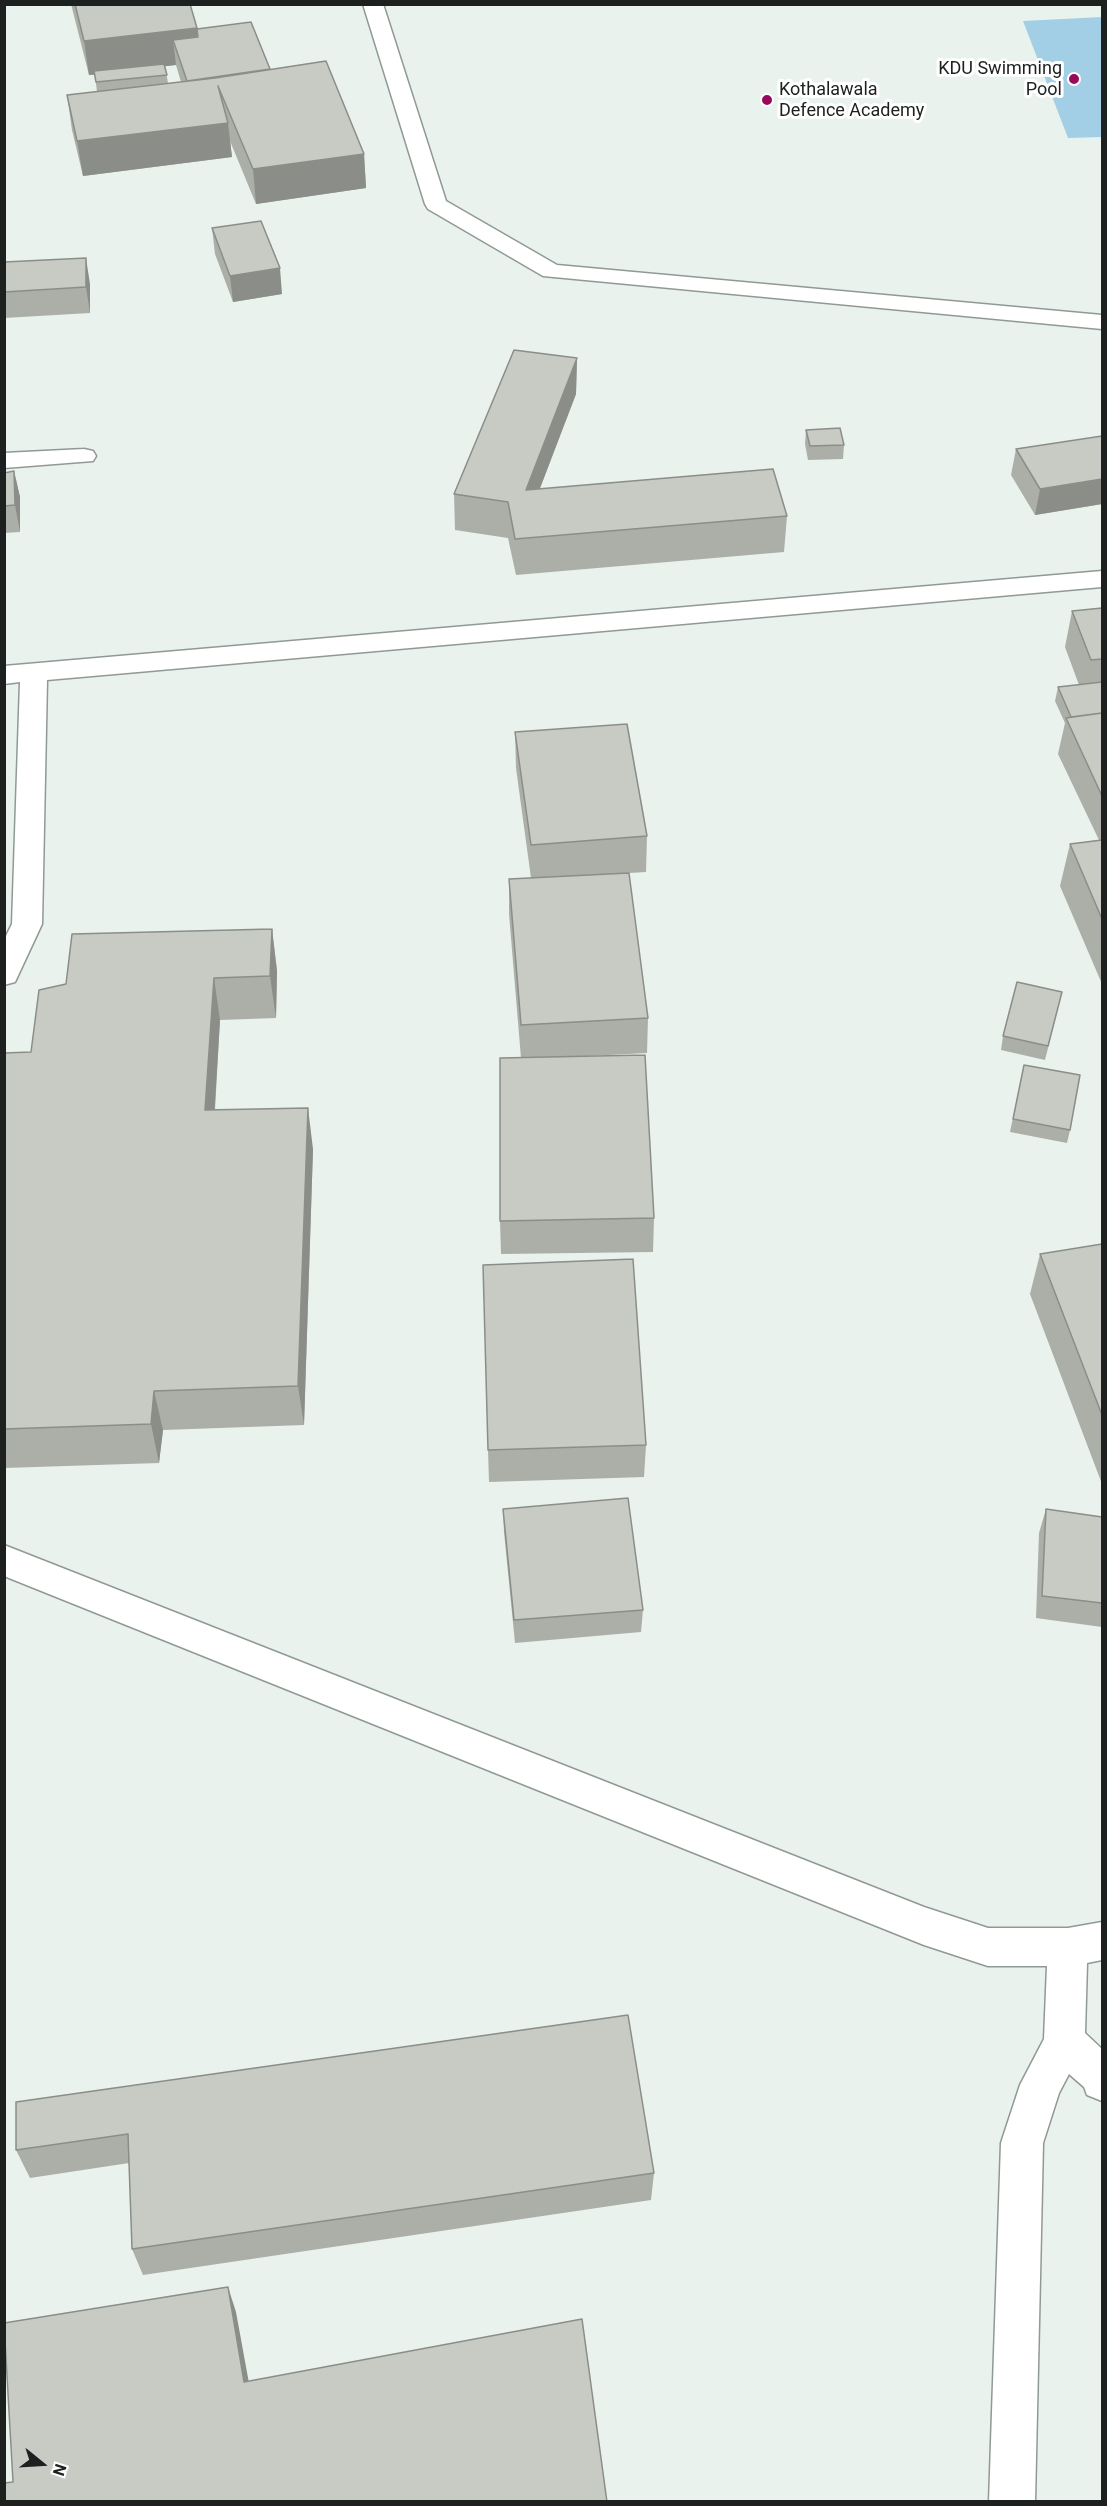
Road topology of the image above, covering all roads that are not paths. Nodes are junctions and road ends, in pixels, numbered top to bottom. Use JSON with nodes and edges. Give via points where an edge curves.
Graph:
{"nodes":[{"id":1,"x":373,"y":4,"type":"edge"},
{"id":2,"x":1102,"y":322,"type":"edge"},
{"id":3,"x":84,"y":456,"type":"dead end"},
{"id":4,"x":4,"y":461,"type":"edge"},
{"id":5,"x":1102,"y":579,"type":"edge"},
{"id":6,"x":34,"y":672,"type":"junction"},
{"id":7,"x":4,"y":675,"type":"edge"},
{"id":8,"x":4,"y":974,"type":"edge"},
{"id":9,"x":4,"y":1560,"type":"edge"},
{"id":10,"x":1085,"y":1944,"type":"edge"},
{"id":11,"x":1064,"y":2042,"type":"junction"},
{"id":12,"x":1102,"y":2081,"type":"edge"},
{"id":13,"x":1012,"y":2502,"type":"edge"}],
"edges":[{"from":1,"to":2,"type":"street","via":[[436,204],[551,271]]},
{"from":3,"to":4,"type":"street"},
{"from":5,"to":6,"type":"street"},
{"from":6,"to":7,"type":"street"},
{"from":6,"to":8,"type":"street","via":[[27,924]]},
{"from":9,"to":10,"type":"street","via":[[924,1926],[988,1947]]},
{"from":10,"to":11,"type":"street"},
{"from":11,"to":12,"type":"street","via":[[1099,2073]]},
{"from":11,"to":13,"type":"street","via":[[1041,2085],[1022,2143]]}]}
